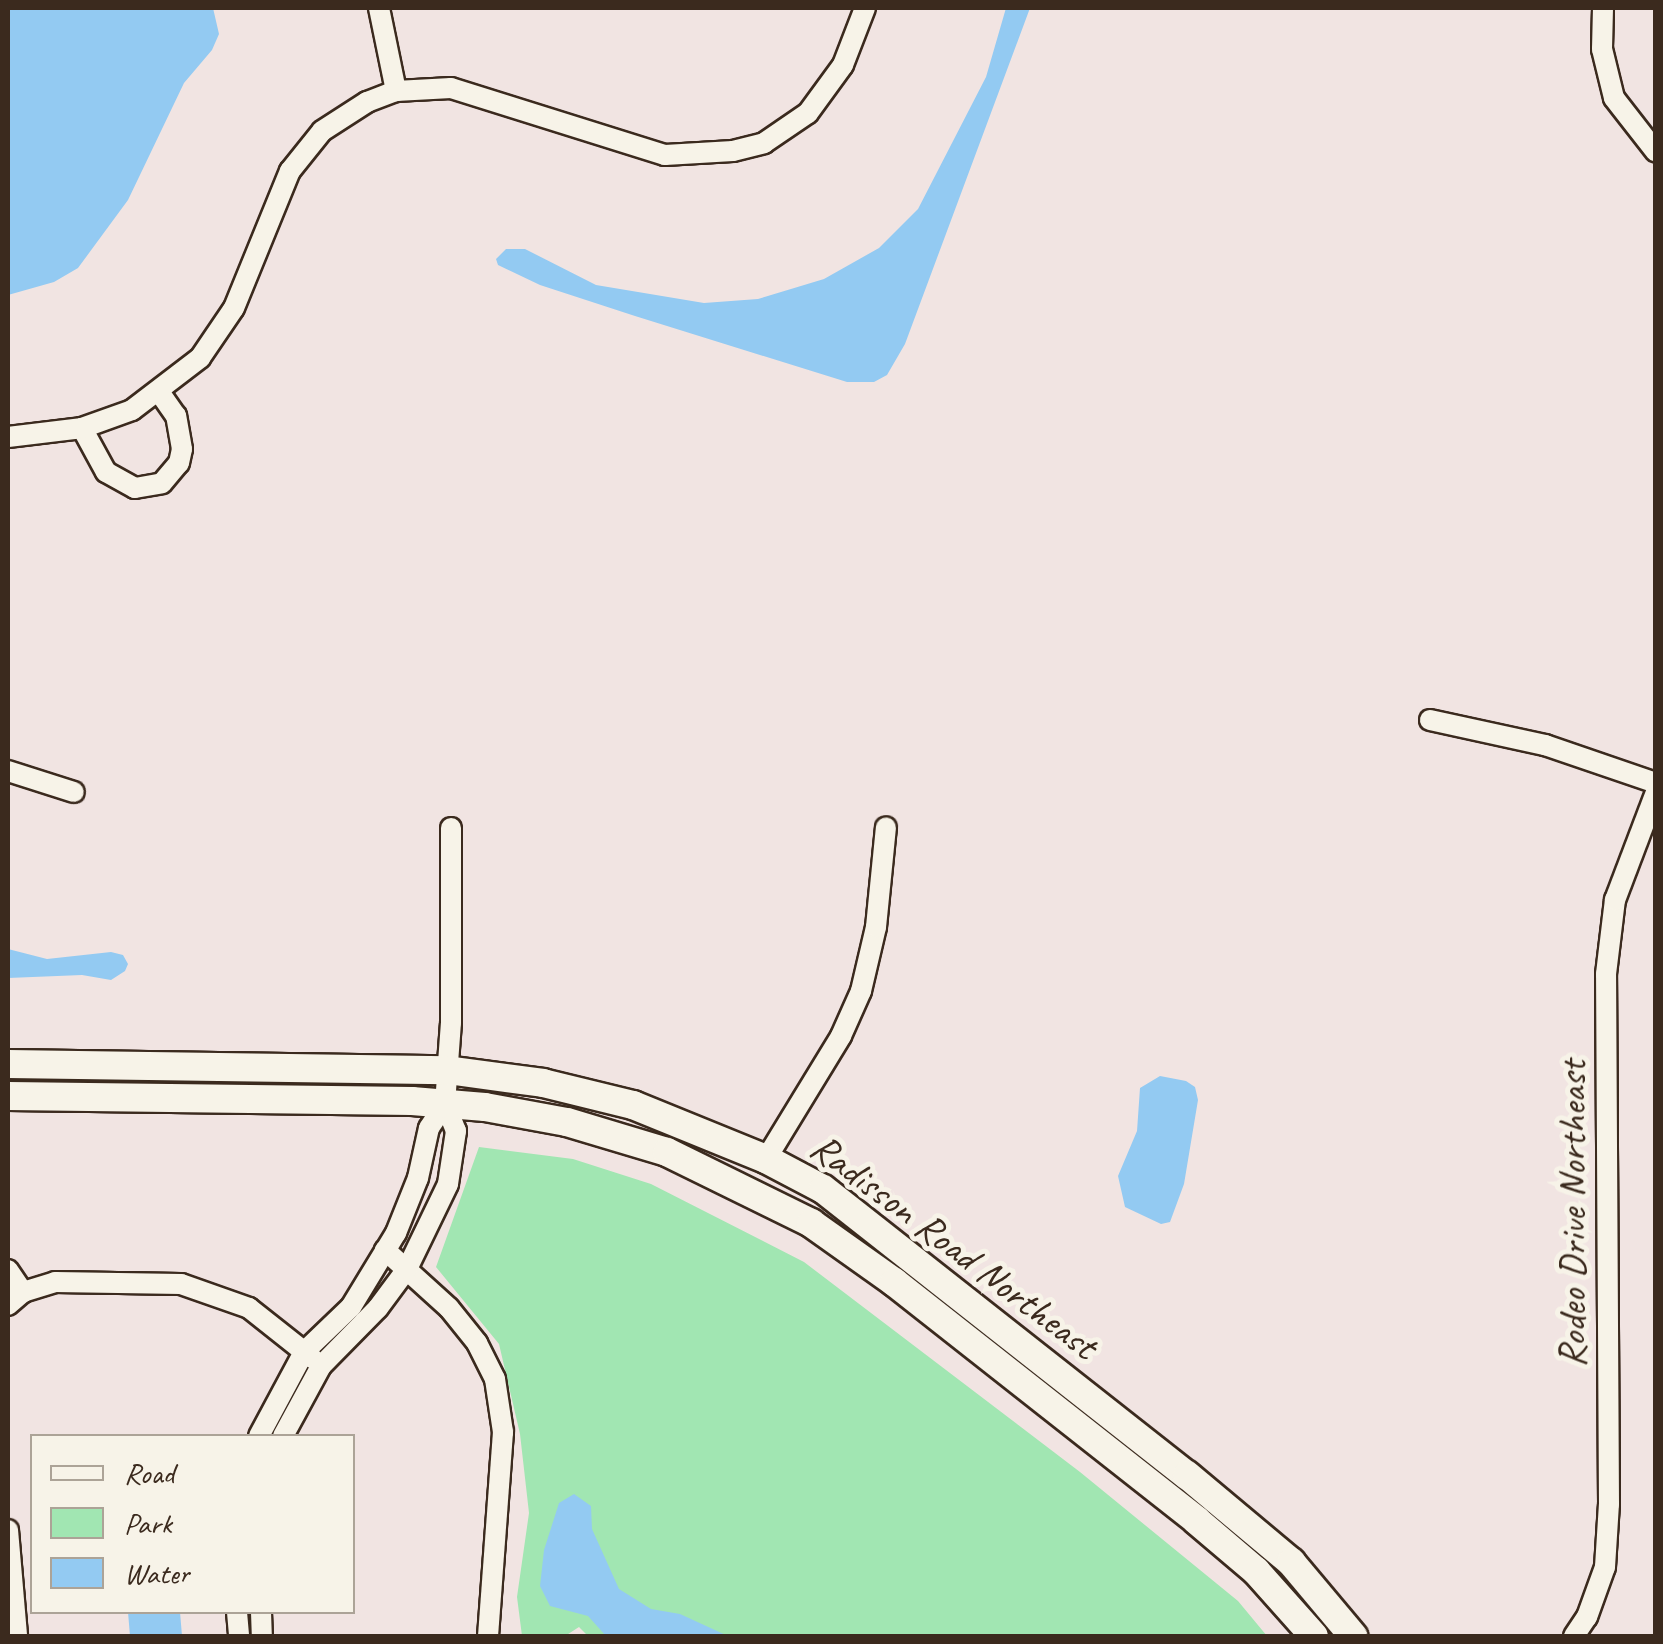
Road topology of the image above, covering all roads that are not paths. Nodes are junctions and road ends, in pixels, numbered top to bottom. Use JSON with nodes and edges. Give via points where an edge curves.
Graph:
{"nodes":[{"id":1,"x":378,"y":8,"type":"edge"},
{"id":2,"x":865,"y":8,"type":"edge"},
{"id":3,"x":1603,"y":8,"type":"edge"},
{"id":4,"x":396,"y":91,"type":"junction"},
{"id":5,"x":1656,"y":152,"type":"edge"},
{"id":6,"x":159,"y":392,"type":"junction"},
{"id":7,"x":82,"y":428,"type":"junction"},
{"id":8,"x":8,"y":437,"type":"edge"},
{"id":9,"x":1430,"y":720,"type":"dead end"},
{"id":10,"x":8,"y":771,"type":"edge"},
{"id":11,"x":1656,"y":782,"type":"edge"},
{"id":12,"x":74,"y":792,"type":"dead end"},
{"id":13,"x":1656,"y":792,"type":"edge"},
{"id":14,"x":886,"y":827,"type":"dead end"},
{"id":15,"x":451,"y":828,"type":"dead end"},
{"id":16,"x":8,"y":1064,"type":"edge"},
{"id":17,"x":447,"y":1070,"type":"junction"},
{"id":18,"x":8,"y":1096,"type":"edge"},
{"id":19,"x":445,"y":1104,"type":"junction"},
{"id":20,"x":766,"y":1158,"type":"junction"},
{"id":21,"x":385,"y":1250,"type":"junction"},
{"id":22,"x":408,"y":1269,"type":"junction"},
{"id":23,"x":8,"y":1270,"type":"edge"},
{"id":24,"x":15,"y":1299,"type":"edge"},
{"id":25,"x":304,"y":1352,"type":"junction"},
{"id":26,"x":321,"y":1366,"type":"junction"},
{"id":27,"x":259,"y":1434,"type":"edge"},
{"id":28,"x":284,"y":1434,"type":"edge"},
{"id":29,"x":8,"y":1530,"type":"edge"},
{"id":30,"x":18,"y":1636,"type":"edge"},
{"id":31,"x":488,"y":1636,"type":"edge"},
{"id":32,"x":1314,"y":1636,"type":"edge"},
{"id":33,"x":1353,"y":1636,"type":"edge"},
{"id":34,"x":1574,"y":1636,"type":"edge"}],
"edges":[{"from":1,"to":4,"type":"street"},
{"from":2,"to":4,"type":"street","via":[[843,66],[808,113],[764,142],[734,151],[666,155],[475,93]]},
{"from":3,"to":5,"type":"street","via":[[1602,49],[1614,98]]},
{"from":4,"to":6,"type":"street","via":[[343,116],[304,150],[220,334]]},
{"from":6,"to":7,"type":"street"},
{"from":6,"to":7,"type":"street","via":[[176,416],[182,449],[179,464],[162,483],[135,488],[106,472]]},
{"from":7,"to":8,"type":"street"},
{"from":9,"to":11,"type":"street","via":[[1545,745]]},
{"from":10,"to":12,"type":"street"},
{"from":13,"to":34,"type":"street","name":"Rodeo Drive Northeast","via":[[1615,900],[1606,974],[1609,1504],[1604,1567]]},
{"from":14,"to":20,"type":"street","via":[[876,926],[861,991]]},
{"from":15,"to":17,"type":"street"},
{"from":16,"to":17,"type":"main road","name":"Radisson Road Northeast"},
{"from":17,"to":19,"type":"street"},
{"from":17,"to":20,"type":"main road","name":"Radisson Road Northeast","via":[[543,1083],[633,1106]]},
{"from":18,"to":19,"type":"main road","name":"Radisson Road Northeast"},
{"from":19,"to":21,"type":"street","via":[[429,1128],[408,1206]]},
{"from":19,"to":22,"type":"street","via":[[456,1131],[448,1184]]},
{"from":19,"to":32,"type":"main road","name":"Radisson Road Northeast","via":[[568,1122],[638,1143],[711,1171],[812,1224],[1196,1520],[1256,1571]]},
{"from":20,"to":33,"type":"main road","name":"Radisson Road Northeast","via":[[823,1189],[1187,1475],[1291,1562]]},
{"from":21,"to":22,"type":"street"},
{"from":21,"to":25,"type":"street","via":[[351,1307]]},
{"from":22,"to":26,"type":"street"},
{"from":22,"to":31,"type":"street","via":[[478,1344],[495,1380],[503,1432]]},
{"from":23,"to":24,"type":"street"},
{"from":24,"to":25,"type":"street","via":[[55,1282],[182,1284],[249,1308]]},
{"from":25,"to":26,"type":"street"},
{"from":25,"to":27,"type":"street"},
{"from":26,"to":28,"type":"street"},
{"from":29,"to":30,"type":"street"}]}
